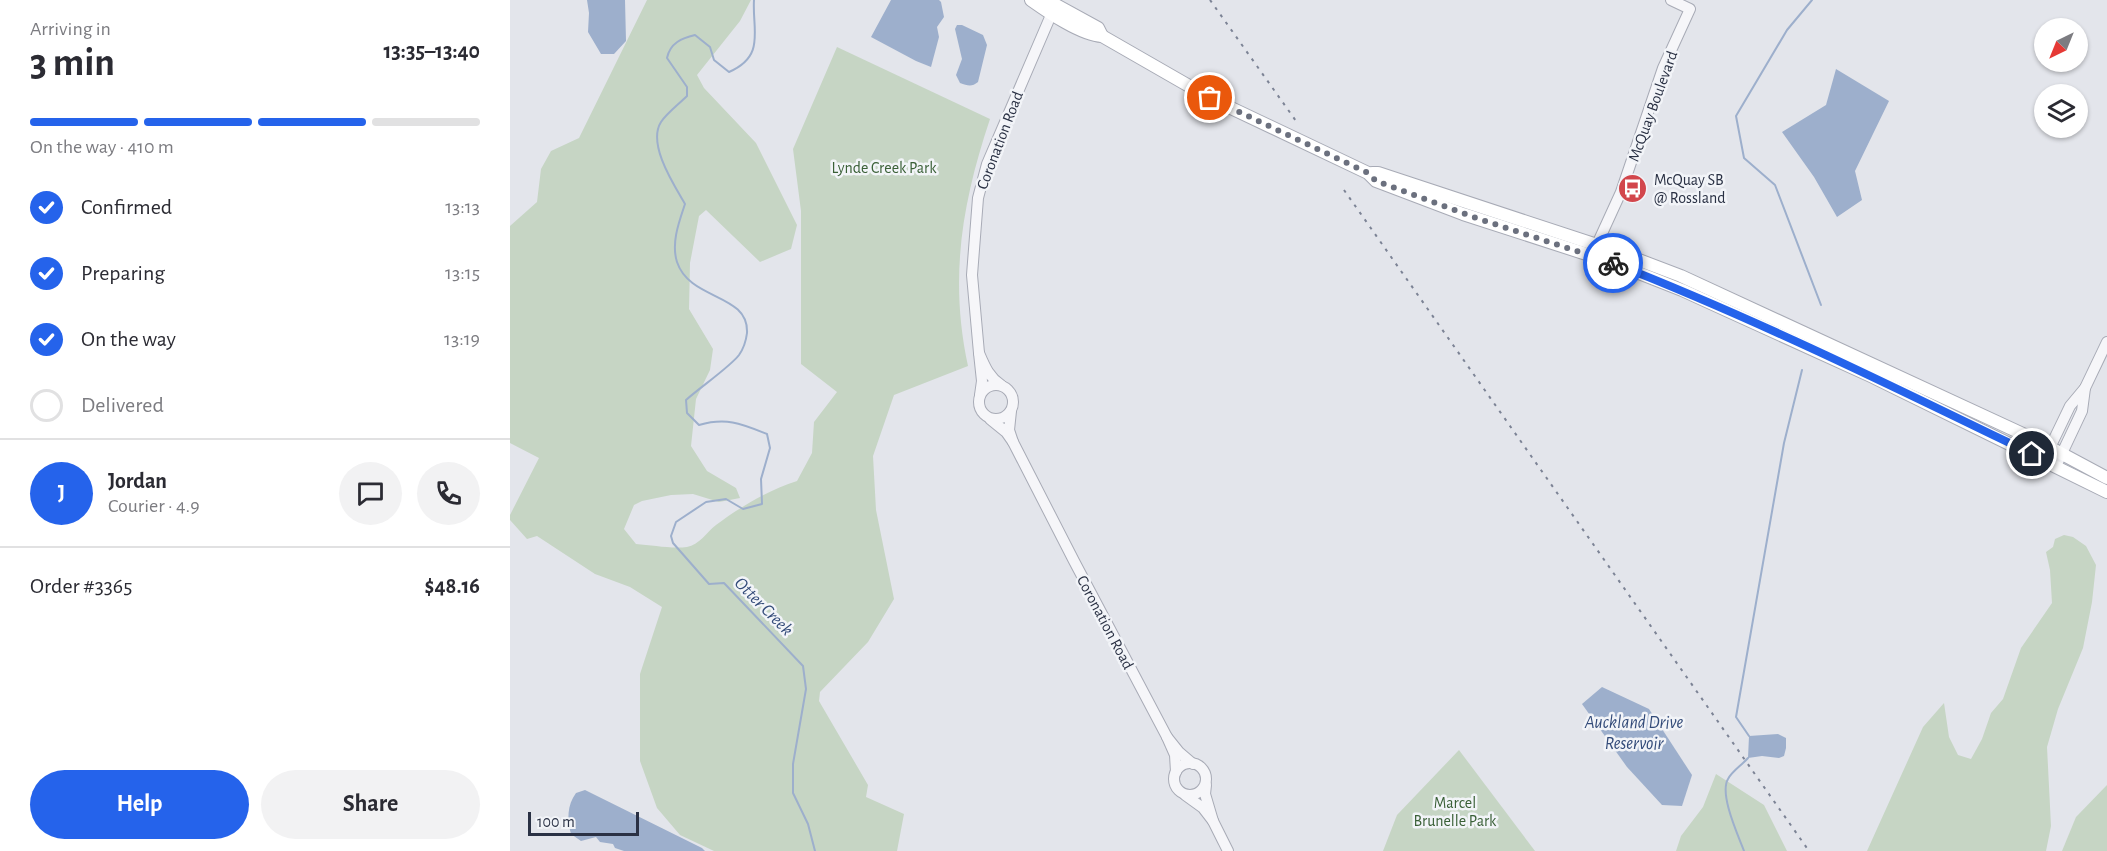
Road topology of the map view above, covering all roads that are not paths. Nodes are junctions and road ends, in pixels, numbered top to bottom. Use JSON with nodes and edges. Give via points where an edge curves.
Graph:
{"nodes":[{"id":1,"x":1031,"y":0,"type":"edge"},
{"id":2,"x":1671,"y":0,"type":"edge"},
{"id":3,"x":1052,"y":6,"type":"edge"},
{"id":4,"x":1595,"y":250,"type":"junction"},
{"id":5,"x":2107,"y":342,"type":"edge"},
{"id":6,"x":980,"y":353,"type":"junction"},
{"id":7,"x":1004,"y":387,"type":"junction"},
{"id":8,"x":2085,"y":388,"type":"junction"},
{"id":9,"x":980,"y":395,"type":"junction"},
{"id":10,"x":1012,"y":407,"type":"junction"},
{"id":11,"x":990,"y":419,"type":"junction"},
{"id":12,"x":1013,"y":442,"type":"junction"},
{"id":13,"x":2050,"y":447,"type":"junction"},
{"id":14,"x":2062,"y":453,"type":"junction"},
{"id":15,"x":2044,"y":460,"type":"junction"},
{"id":16,"x":2056,"y":466,"type":"junction"},
{"id":17,"x":2107,"y":478,"type":"edge"},
{"id":18,"x":2107,"y":492,"type":"edge"},
{"id":19,"x":1167,"y":737,"type":"junction"},
{"id":20,"x":1193,"y":764,"type":"junction"},
{"id":21,"x":1176,"y":772,"type":"junction"},
{"id":22,"x":1206,"y":784,"type":"junction"},
{"id":23,"x":1184,"y":795,"type":"junction"},
{"id":24,"x":1213,"y":821,"type":"junction"},
{"id":25,"x":1228,"y":851,"type":"edge"}],
"edges":[{"from":1,"to":3,"type":"main road"},
{"from":2,"to":4,"type":"street","name":"McQuay Boulevard","via":[[1690,9],[1663,68],[1621,192]]},
{"from":3,"to":4,"type":"main road","via":[[1093,36],[1101,36],[1210,98],[1368,173],[1376,181],[1431,202]]},
{"from":3,"to":6,"type":"street","name":"Coronation Road","via":[[987,164],[978,198],[972,274]]},
{"from":4,"to":13,"type":"main road","via":[[1681,276],[1730,297]]},
{"from":4,"to":15,"type":"main road"},
{"from":5,"to":8,"type":"street"},
{"from":6,"to":7,"type":"street","name":"Coronation Road","via":[[990,376]]},
{"from":6,"to":9,"type":"street","name":"Coronation Road"},
{"from":7,"to":9,"type":"street","via":[[993,385]]},
{"from":7,"to":10,"type":"street","via":[[1011,396]]},
{"from":8,"to":13,"type":"street","via":[[2070,406]]},
{"from":8,"to":14,"type":"street","via":[[2082,411]]},
{"from":9,"to":11,"type":"street","via":[[981,411]]},
{"from":10,"to":11,"type":"street","via":[[1001,419]]},
{"from":10,"to":12,"type":"street","name":"Coronation Road","via":[[1009,430]]},
{"from":11,"to":12,"type":"street","name":"Coronation Road"},
{"from":12,"to":19,"type":"street","name":"Coronation Road"},
{"from":13,"to":14,"type":"main road"},
{"from":13,"to":15,"type":"street"},
{"from":14,"to":16,"type":"street"},
{"from":14,"to":17,"type":"main road"},
{"from":15,"to":16,"type":"main road"},
{"from":16,"to":18,"type":"main road"},
{"from":19,"to":20,"type":"street","name":"Coronation Road"},
{"from":19,"to":21,"type":"street","name":"Coronation Road","via":[[1175,755]]},
{"from":20,"to":21,"type":"street","via":[[1183,765]]},
{"from":20,"to":22,"type":"street","via":[[1205,773]]},
{"from":21,"to":23,"type":"street","via":[[1176,788]]},
{"from":22,"to":23,"type":"street","via":[[1200,793]]},
{"from":22,"to":24,"type":"street"},
{"from":23,"to":24,"type":"street","via":[[1203,808]]},
{"from":24,"to":25,"type":"street"}]}
